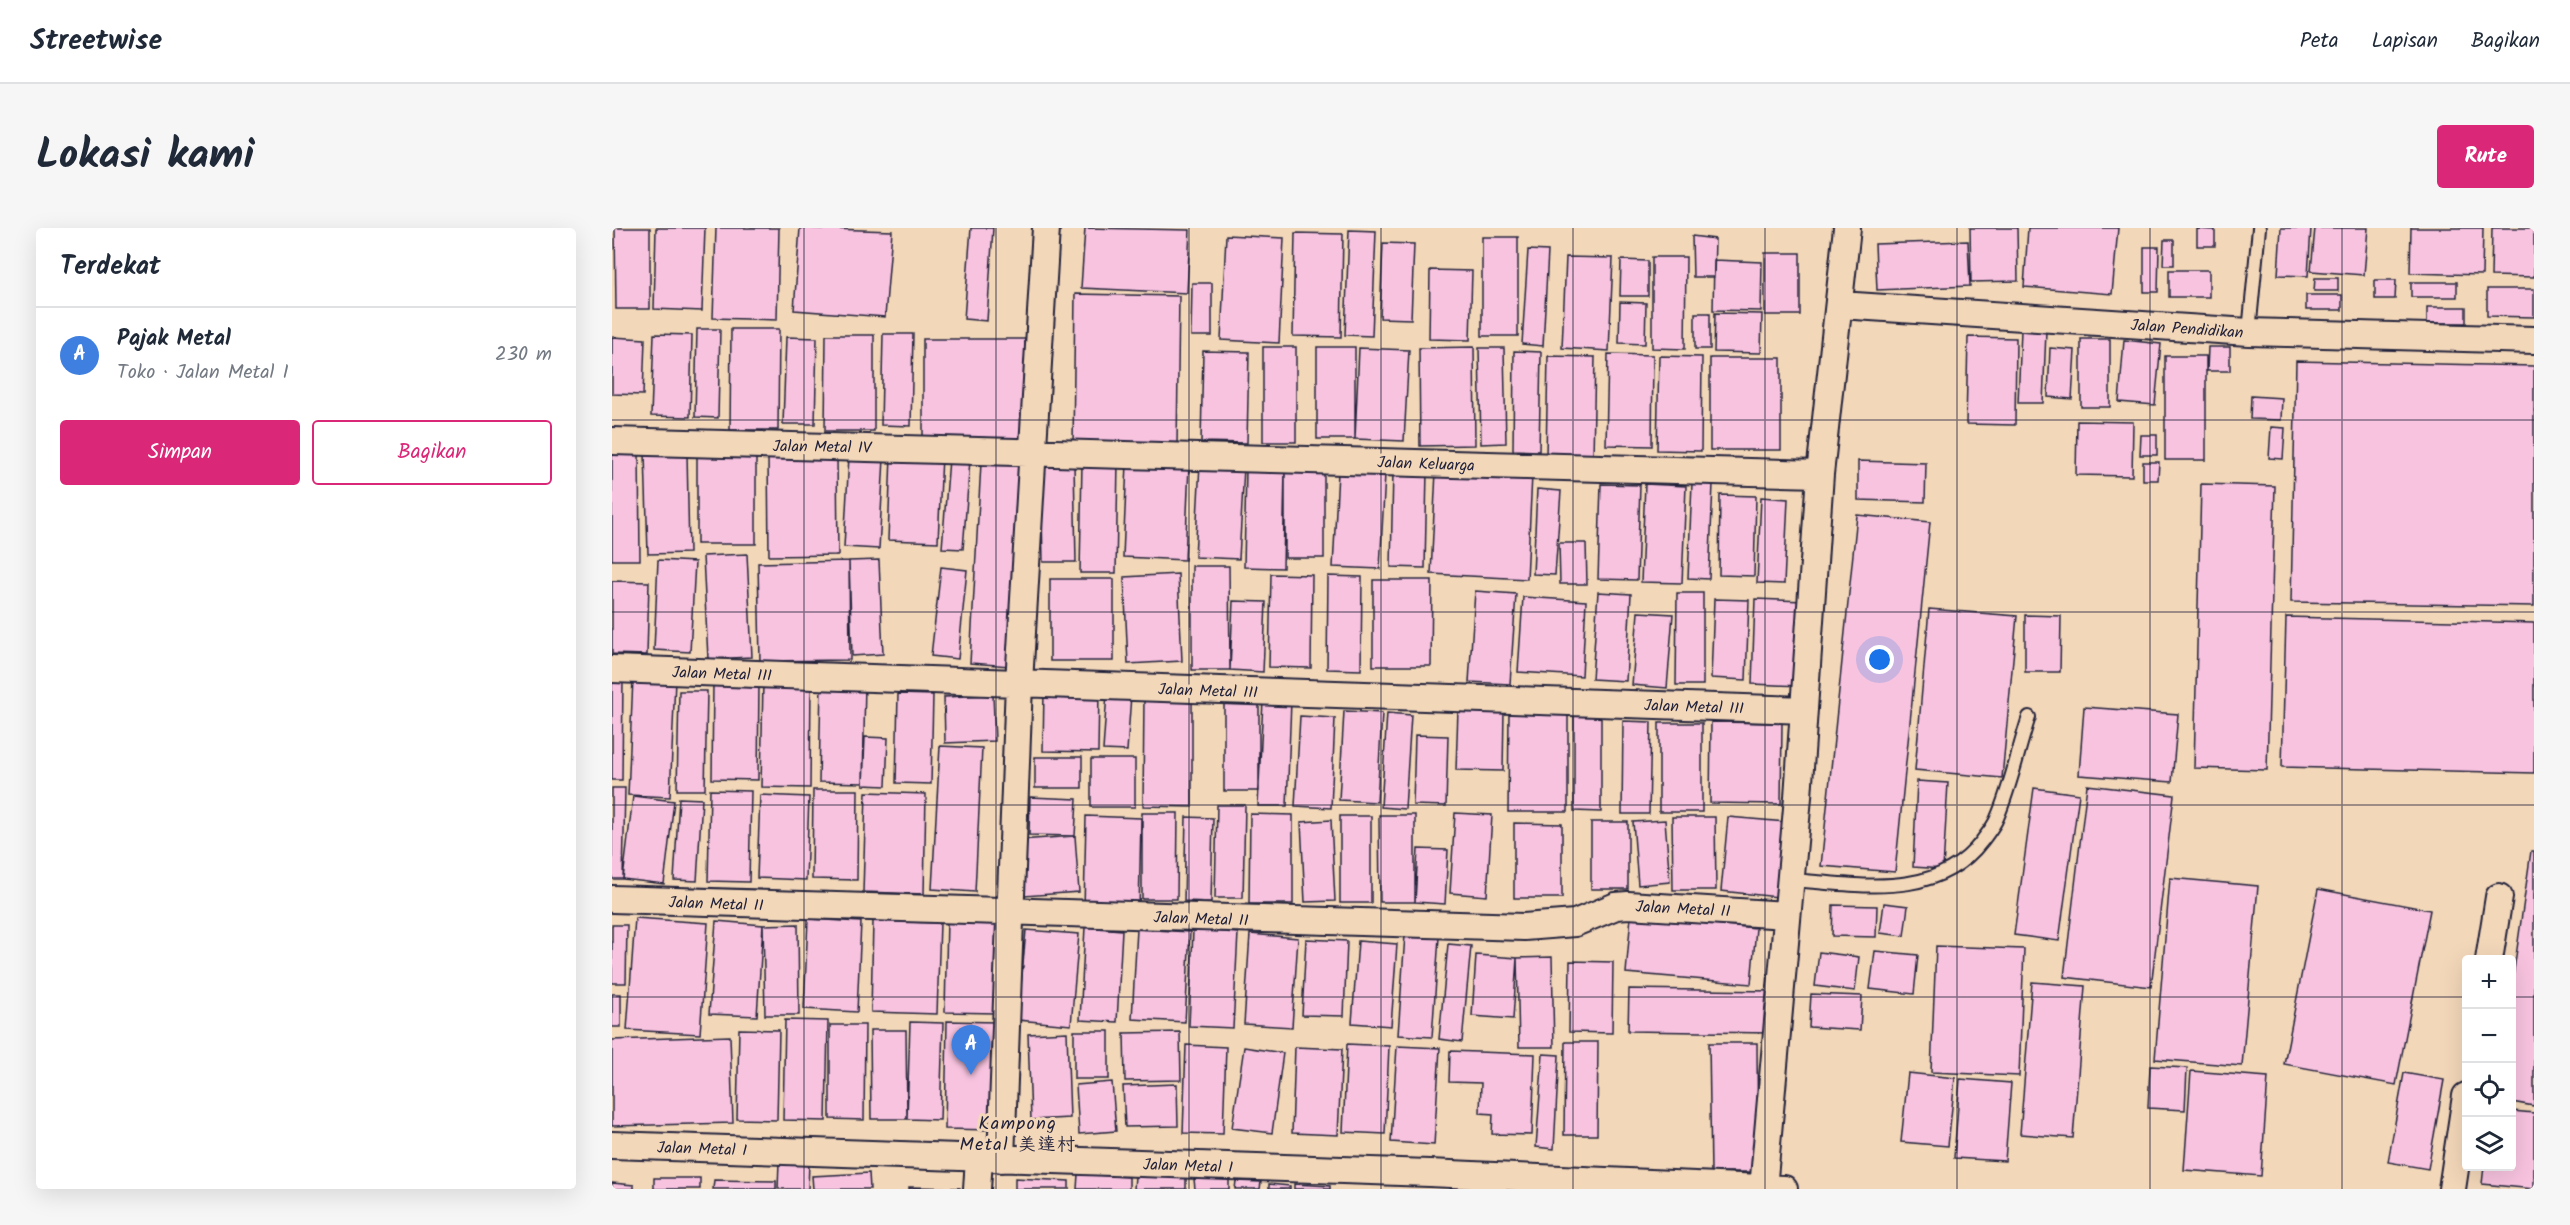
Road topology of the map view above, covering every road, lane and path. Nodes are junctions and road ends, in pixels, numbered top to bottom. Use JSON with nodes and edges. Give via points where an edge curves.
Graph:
{"nodes":[{"id":1,"x":1046,"y":228,"type":"edge"},
{"id":2,"x":1847,"y":228,"type":"edge"},
{"id":3,"x":2259,"y":228,"type":"edge"},
{"id":4,"x":1840,"y":304,"type":"junction"},
{"id":5,"x":2249,"y":332,"type":"junction"},
{"id":6,"x":2534,"y":340,"type":"edge"},
{"id":7,"x":612,"y":441,"type":"edge"},
{"id":8,"x":1031,"y":452,"type":"junction"},
{"id":9,"x":1820,"y":474,"type":"junction"},
{"id":10,"x":612,"y":669,"type":"edge"},
{"id":11,"x":1018,"y":683,"type":"junction"},
{"id":12,"x":1804,"y":710,"type":"junction"},
{"id":13,"x":2029,"y":717,"type":"dead end"},
{"id":14,"x":1790,"y":880,"type":"junction"},
{"id":15,"x":2499,"y":897,"type":"dead end"},
{"id":16,"x":612,"y":899,"type":"edge"},
{"id":17,"x":1009,"y":912,"type":"junction"},
{"id":18,"x":1787,"y":915,"type":"junction"},
{"id":19,"x":2489,"y":955,"type":"edge"},
{"id":20,"x":2463,"y":1117,"type":"edge"},
{"id":21,"x":612,"y":1145,"type":"edge"},
{"id":22,"x":990,"y":1159,"type":"junction"},
{"id":23,"x":977,"y":1189,"type":"edge"},
{"id":24,"x":1770,"y":1189,"type":"edge"},
{"id":25,"x":2451,"y":1189,"type":"edge"}],
"edges":[{"from":1,"to":8,"type":"street"},
{"from":2,"to":4,"type":"street"},
{"from":3,"to":5,"type":"lane"},
{"from":4,"to":5,"type":"street","name":"Jalan Pendidikan"},
{"from":4,"to":9,"type":"street"},
{"from":5,"to":6,"type":"street","name":"Jalan Pendidikan"},
{"from":7,"to":8,"type":"street","name":"Jalan Metal IV"},
{"from":8,"to":9,"type":"street","name":"Jalan Keluarga"},
{"from":8,"to":11,"type":"street"},
{"from":9,"to":12,"type":"street"},
{"from":10,"to":11,"type":"street","name":"Jalan Metal III"},
{"from":11,"to":12,"type":"street","name":"Jalan Metal III"},
{"from":11,"to":17,"type":"street"},
{"from":12,"to":14,"type":"street"},
{"from":13,"to":14,"type":"lane","via":[[1997,820],[1972,853],[1947,872],[1918,883],[1886,886]]},
{"from":14,"to":18,"type":"street"},
{"from":15,"to":19,"type":"street"},
{"from":16,"to":17,"type":"street","name":"Jalan Metal II"},
{"from":17,"to":18,"type":"street","name":"Jalan Metal II","via":[[1524,927],[1575,923],[1628,905]]},
{"from":17,"to":22,"type":"street"},
{"from":18,"to":24,"type":"street"},
{"from":20,"to":25,"type":"street"},
{"from":21,"to":22,"type":"street","name":"Jalan Metal I"},
{"from":22,"to":23,"type":"street"},
{"from":22,"to":24,"type":"street","name":"Jalan Metal I"}]}
